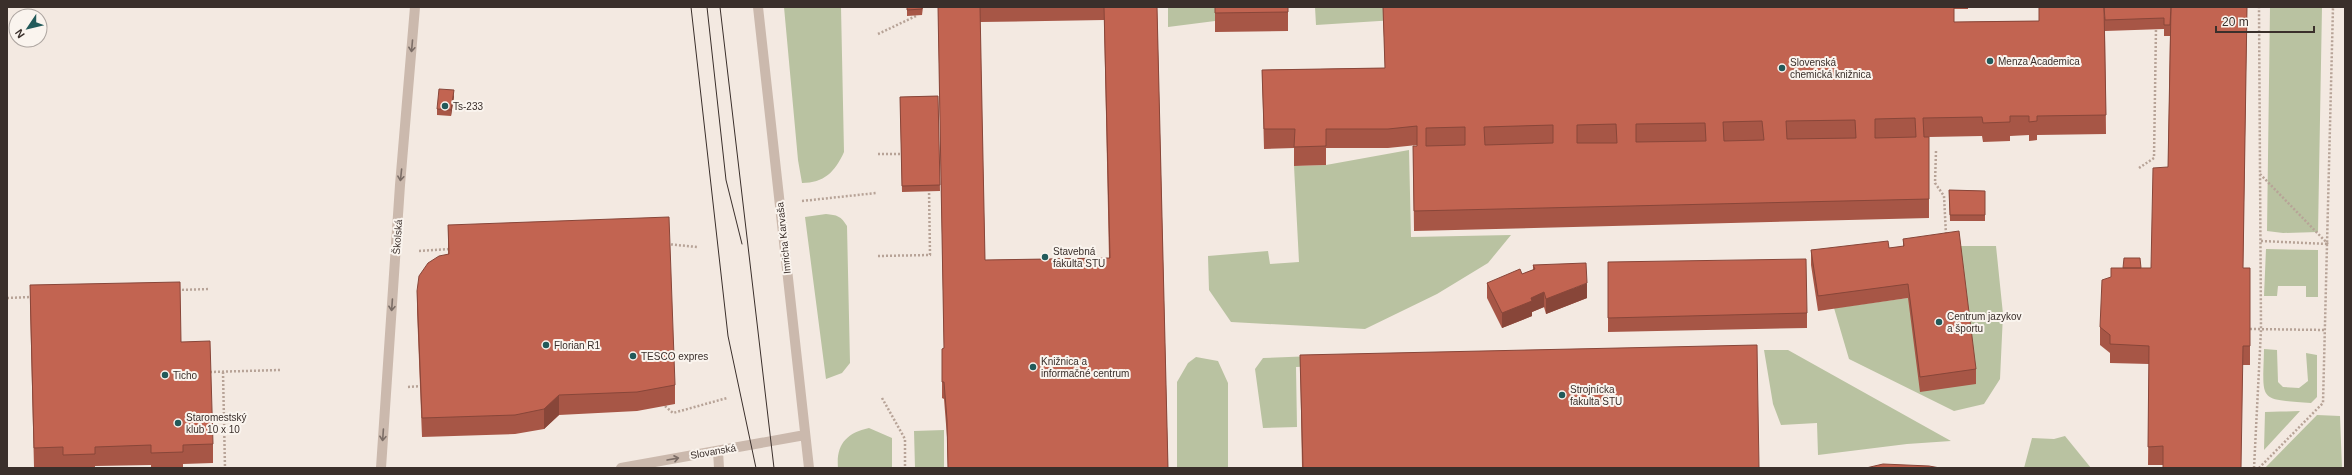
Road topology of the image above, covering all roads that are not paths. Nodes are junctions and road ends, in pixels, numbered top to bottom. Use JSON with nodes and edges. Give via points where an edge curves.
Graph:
{"nodes":[{"id":1,"x":415,"y":7,"type":"edge"},
{"id":2,"x":758,"y":7,"type":"edge"},
{"id":3,"x":805,"y":434,"type":"junction"},
{"id":4,"x":718,"y":451,"type":"junction"},
{"id":5,"x":381,"y":468,"type":"edge"},
{"id":6,"x":621,"y":468,"type":"edge"},
{"id":7,"x":719,"y":468,"type":"edge"},
{"id":8,"x":809,"y":468,"type":"edge"}],
"edges":[{"from":1,"to":5,"type":"street","name":"Školská","one_way":true},
{"from":2,"to":3,"type":"street","name":"Imricha Karvaša"},
{"from":3,"to":4,"type":"street","name":"Slovanská"},
{"from":3,"to":8,"type":"street","name":"Imricha Karvaša"},
{"from":6,"to":4,"type":"street","name":"Slovanská","one_way":true},
{"from":4,"to":7,"type":"street"}]}
